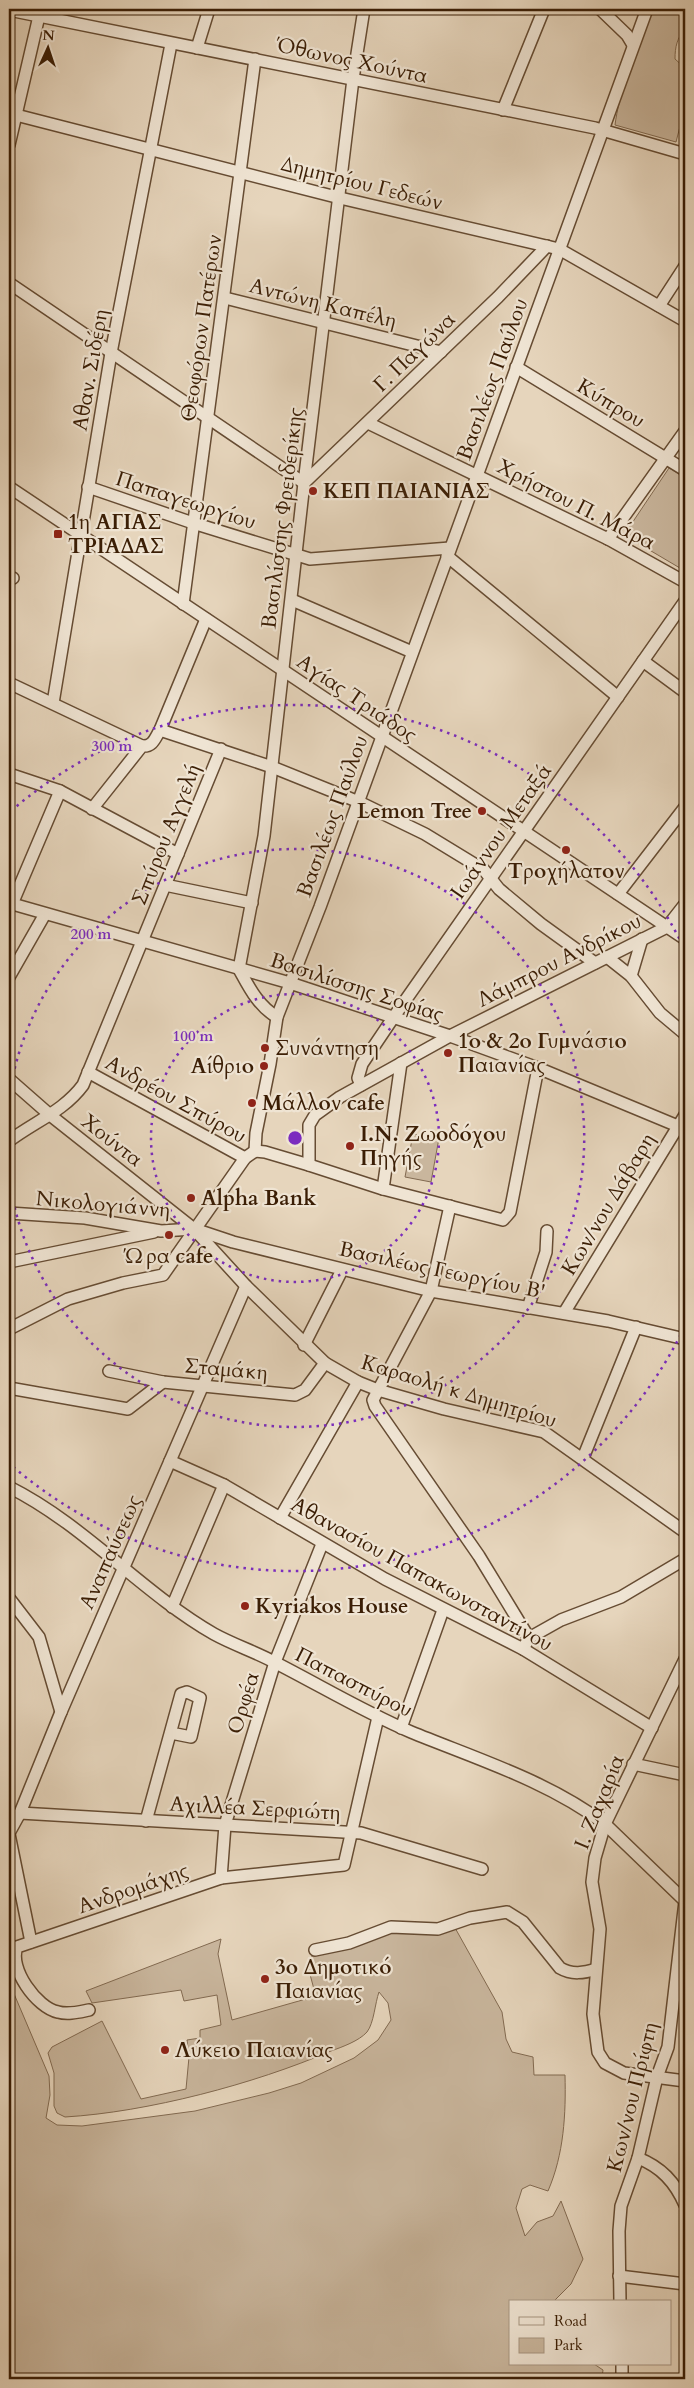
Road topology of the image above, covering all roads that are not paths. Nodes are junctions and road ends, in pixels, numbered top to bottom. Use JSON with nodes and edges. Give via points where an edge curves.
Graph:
{"nodes":[{"id":1,"x":210,"y":9,"type":"edge"},
{"id":2,"x":364,"y":9,"type":"edge"},
{"id":3,"x":544,"y":9,"type":"edge"},
{"id":4,"x":599,"y":9,"type":"edge"},
{"id":5,"x":647,"y":9,"type":"edge"},
{"id":6,"x":9,"y":10,"type":"edge"},
{"id":7,"x":41,"y":12,"type":"edge"},
{"id":8,"x":171,"y":44,"type":"junction"},
{"id":9,"x":633,"y":45,"type":"junction"},
{"id":10,"x":197,"y":48,"type":"junction"},
{"id":11,"x":255,"y":59,"type":"junction"},
{"id":12,"x":353,"y":79,"type":"junction"},
{"id":13,"x":503,"y":110,"type":"junction"},
{"id":14,"x":16,"y":115,"type":"junction"},
{"id":15,"x":604,"y":131,"type":"junction"},
{"id":16,"x":9,"y":145,"type":"edge"},
{"id":17,"x":150,"y":149,"type":"junction"},
{"id":18,"x":685,"y":154,"type":"edge"},
{"id":19,"x":241,"y":173,"type":"junction"},
{"id":20,"x":340,"y":198,"type":"junction"},
{"id":21,"x":553,"y":248,"type":"junction"},
{"id":22,"x":685,"y":266,"type":"edge"},
{"id":23,"x":9,"y":283,"type":"edge"},
{"id":24,"x":225,"y":298,"type":"junction"},
{"id":25,"x":659,"y":306,"type":"junction"},
{"id":26,"x":324,"y":321,"type":"junction"},
{"id":27,"x":685,"y":321,"type":"edge"},
{"id":28,"x":441,"y":352,"type":"junction"},
{"id":29,"x":111,"y":353,"type":"junction"},
{"id":30,"x":516,"y":367,"type":"junction"},
{"id":31,"x":207,"y":417,"type":"junction"},
{"id":32,"x":368,"y":423,"type":"junction"},
{"id":33,"x":685,"y":431,"type":"edge"},
{"id":34,"x":666,"y":459,"type":"junction"},
{"id":35,"x":685,"y":470,"type":"edge"},
{"id":36,"x":477,"y":475,"type":"junction"},
{"id":37,"x":304,"y":483,"type":"junction"},
{"id":38,"x":9,"y":486,"type":"edge"},
{"id":39,"x":88,"y":487,"type":"junction"},
{"id":40,"x":193,"y":523,"type":"junction"},
{"id":41,"x":80,"y":534,"type":"junction"},
{"id":42,"x":608,"y":539,"type":"junction"},
{"id":43,"x":448,"y":552,"type":"junction"},
{"id":44,"x":297,"y":556,"type":"junction"},
{"id":45,"x":685,"y":582,"type":"edge"},
{"id":46,"x":292,"y":600,"type":"junction"},
{"id":47,"x":685,"y":601,"type":"edge"},
{"id":48,"x":183,"y":604,"type":"junction"},
{"id":49,"x":206,"y":618,"type":"junction"},
{"id":50,"x":412,"y":652,"type":"junction"},
{"id":51,"x":643,"y":660,"type":"junction"},
{"id":52,"x":282,"y":670,"type":"junction"},
{"id":53,"x":9,"y":683,"type":"edge"},
{"id":54,"x":685,"y":692,"type":"edge"},
{"id":55,"x":618,"y":697,"type":"junction"},
{"id":56,"x":53,"y":704,"type":"junction"},
{"id":57,"x":160,"y":730,"type":"junction"},
{"id":58,"x":381,"y":736,"type":"junction"},
{"id":59,"x":142,"y":746,"type":"junction"},
{"id":60,"x":221,"y":749,"type":"junction"},
{"id":61,"x":272,"y":766,"type":"junction"},
{"id":62,"x":9,"y":774,"type":"edge"},
{"id":63,"x":60,"y":791,"type":"junction"},
{"id":64,"x":359,"y":802,"type":"junction"},
{"id":65,"x":685,"y":807,"type":"edge"},
{"id":66,"x":92,"y":809,"type":"junction"},
{"id":67,"x":524,"y":832,"type":"junction"},
{"id":68,"x":178,"y":854,"type":"junction"},
{"id":69,"x":491,"y":878,"type":"junction"},
{"id":70,"x":165,"y":885,"type":"junction"},
{"id":71,"x":618,"y":894,"type":"junction"},
{"id":72,"x":10,"y":903,"type":"edge"},
{"id":73,"x":252,"y":903,"type":"junction"},
{"id":74,"x":685,"y":904,"type":"edge"},
{"id":75,"x":45,"y":914,"type":"junction"},
{"id":76,"x":685,"y":925,"type":"edge"},
{"id":77,"x":666,"y":927,"type":"junction"},
{"id":78,"x":642,"y":939,"type":"junction"},
{"id":79,"x":685,"y":939,"type":"edge"},
{"id":80,"x":142,"y":942,"type":"junction"},
{"id":81,"x":607,"y":957,"type":"junction"},
{"id":82,"x":595,"y":963,"type":"junction"},
{"id":83,"x":239,"y":969,"type":"junction"},
{"id":84,"x":631,"y":976,"type":"junction"},
{"id":85,"x":9,"y":977,"type":"edge"},
{"id":86,"x":290,"y":984,"type":"junction"},
{"id":87,"x":277,"y":1017,"type":"junction"},
{"id":88,"x":393,"y":1018,"type":"junction"},
{"id":89,"x":685,"y":1034,"type":"edge"},
{"id":90,"x":450,"y":1036,"type":"junction"},
{"id":91,"x":401,"y":1063,"type":"junction"},
{"id":92,"x":538,"y":1068,"type":"junction"},
{"id":93,"x":88,"y":1072,"type":"junction"},
{"id":94,"x":9,"y":1079,"type":"edge"},
{"id":95,"x":361,"y":1085,"type":"junction"},
{"id":96,"x":50,"y":1115,"type":"junction"},
{"id":97,"x":685,"y":1115,"type":"edge"},
{"id":98,"x":682,"y":1127,"type":"edge"},
{"id":99,"x":9,"y":1141,"type":"edge"},
{"id":100,"x":255,"y":1151,"type":"junction"},
{"id":101,"x":245,"y":1158,"type":"junction"},
{"id":102,"x":309,"y":1165,"type":"junction"},
{"id":103,"x":383,"y":1190,"type":"junction"},
{"id":104,"x":450,"y":1206,"type":"junction"},
{"id":105,"x":9,"y":1213,"type":"edge"},
{"id":106,"x":194,"y":1229,"type":"junction"},
{"id":107,"x":161,"y":1231,"type":"junction"},
{"id":108,"x":547,"y":1232,"type":"dead end"},
{"id":109,"x":9,"y":1262,"type":"edge"},
{"id":110,"x":342,"y":1270,"type":"junction"},
{"id":111,"x":246,"y":1286,"type":"junction"},
{"id":112,"x":431,"y":1291,"type":"junction"},
{"id":113,"x":528,"y":1308,"type":"junction"},
{"id":114,"x":564,"y":1313,"type":"junction"},
{"id":115,"x":636,"y":1327,"type":"junction"},
{"id":116,"x":9,"y":1329,"type":"edge"},
{"id":117,"x":685,"y":1339,"type":"edge"},
{"id":118,"x":304,"y":1345,"type":"junction"},
{"id":119,"x":325,"y":1363,"type":"junction"},
{"id":120,"x":109,"y":1372,"type":"dead end"},
{"id":121,"x":163,"y":1382,"type":"junction"},
{"id":122,"x":358,"y":1382,"type":"junction"},
{"id":123,"x":204,"y":1385,"type":"junction"},
{"id":124,"x":9,"y":1388,"type":"edge"},
{"id":125,"x":378,"y":1390,"type":"junction"},
{"id":126,"x":583,"y":1458,"type":"junction"},
{"id":127,"x":170,"y":1461,"type":"junction"},
{"id":128,"x":224,"y":1485,"type":"junction"},
{"id":129,"x":9,"y":1487,"type":"edge"},
{"id":130,"x":280,"y":1518,"type":"junction"},
{"id":131,"x":685,"y":1532,"type":"edge"},
{"id":132,"x":322,"y":1544,"type":"junction"},
{"id":133,"x":685,"y":1559,"type":"edge"},
{"id":134,"x":123,"y":1569,"type":"junction"},
{"id":135,"x":9,"y":1598,"type":"edge"},
{"id":136,"x":172,"y":1607,"type":"junction"},
{"id":137,"x":442,"y":1610,"type":"junction"},
{"id":138,"x":530,"y":1638,"type":"junction"},
{"id":139,"x":523,"y":1649,"type":"junction"},
{"id":140,"x":685,"y":1658,"type":"edge"},
{"id":141,"x":275,"y":1662,"type":"junction"},
{"id":142,"x":61,"y":1712,"type":"junction"},
{"id":143,"x":378,"y":1717,"type":"junction"},
{"id":144,"x":401,"y":1728,"type":"junction"},
{"id":145,"x":652,"y":1728,"type":"junction"},
{"id":146,"x":171,"y":1733,"type":"dead end"},
{"id":147,"x":633,"y":1764,"type":"junction"},
{"id":148,"x":685,"y":1775,"type":"edge"},
{"id":149,"x":20,"y":1814,"type":"junction"},
{"id":150,"x":146,"y":1821,"type":"junction"},
{"id":151,"x":605,"y":1824,"type":"junction"},
{"id":152,"x":225,"y":1825,"type":"junction"},
{"id":153,"x":352,"y":1833,"type":"junction"},
{"id":154,"x":9,"y":1834,"type":"edge"},
{"id":155,"x":482,"y":1869,"type":"dead end"},
{"id":156,"x":221,"y":1878,"type":"junction"},
{"id":157,"x":685,"y":1901,"type":"edge"},
{"id":158,"x":31,"y":1942,"type":"junction"},
{"id":159,"x":316,"y":1950,"type":"dead end"},
{"id":160,"x":596,"y":1969,"type":"junction"},
{"id":161,"x":89,"y":2010,"type":"dead end"},
{"id":162,"x":657,"y":2077,"type":"junction"},
{"id":163,"x":685,"y":2081,"type":"edge"},
{"id":164,"x":638,"y":2158,"type":"junction"},
{"id":165,"x":685,"y":2205,"type":"edge"},
{"id":166,"x":619,"y":2276,"type":"junction"},
{"id":167,"x":685,"y":2284,"type":"edge"},
{"id":168,"x":620,"y":2300,"type":"edge"},
{"id":169,"x":622,"y":2366,"type":"edge"},
{"id":170,"x":622,"y":2379,"type":"edge"}],
"edges":[{"from":1,"to":10,"type":"street"},
{"from":2,"to":12,"type":"street","name":"Βασιλίσσης Φρειδερίκης"},
{"from":3,"to":13,"type":"street"},
{"from":4,"to":9,"type":"street","via":[[627,35]]},
{"from":5,"to":9,"type":"street","name":"Βασιλέως Παύλου"},
{"from":6,"to":7,"type":"street","name":"Όθωνος Χούντα"},
{"from":7,"to":8,"type":"street","name":"Όθωνος Χούντα"},
{"from":7,"to":14,"type":"street"},
{"from":8,"to":10,"type":"street","name":"Όθωνος Χούντα"},
{"from":8,"to":17,"type":"street","name":"Αθαν. Σιδέρη"},
{"from":9,"to":15,"type":"street","name":"Βασιλέως Παύλου"},
{"from":10,"to":11,"type":"street","name":"Όθωνος Χούντα"},
{"from":11,"to":12,"type":"street","name":"Όθωνος Χούντα"},
{"from":11,"to":19,"type":"street","name":"Θεοφόρων Πατέρων"},
{"from":12,"to":13,"type":"street","name":"Όθωνος Χούντα"},
{"from":12,"to":20,"type":"street","name":"Βασιλίσσης Φρειδερίκης"},
{"from":13,"to":15,"type":"street","name":"Όθωνος Χούντα"},
{"from":14,"to":16,"type":"street"},
{"from":14,"to":17,"type":"street","name":"Δημητρίου Γεδεών"},
{"from":15,"to":18,"type":"street","name":"Όθωνος Χούντα"},
{"from":15,"to":21,"type":"street","name":"Βασιλέως Παύλου"},
{"from":17,"to":19,"type":"street","name":"Δημητρίου Γεδεών"},
{"from":17,"to":29,"type":"street","name":"Αθαν. Σιδέρη"},
{"from":19,"to":20,"type":"street","name":"Δημητρίου Γεδεών"},
{"from":19,"to":24,"type":"street","name":"Θεοφόρων Πατέρων"},
{"from":20,"to":21,"type":"street","name":"Δημητρίου Γεδεών"},
{"from":20,"to":26,"type":"street","name":"Βασιλίσσης Φρειδερίκης"},
{"from":21,"to":25,"type":"street","name":"Δημητρίου Γεδεών"},
{"from":21,"to":28,"type":"street","name":"Γ. Παγώνα"},
{"from":21,"to":30,"type":"street","name":"Βασιλέως Παύλου"},
{"from":22,"to":25,"type":"street"},
{"from":23,"to":29,"type":"street"},
{"from":24,"to":26,"type":"street","name":"Αντώνη Καπέλη"},
{"from":24,"to":31,"type":"street","name":"Θεοφόρων Πατέρων"},
{"from":25,"to":27,"type":"street","name":"Δημητρίου Γεδεών"},
{"from":26,"to":28,"type":"street","name":"Αντώνη Καπέλη"},
{"from":26,"to":37,"type":"street","name":"Βασιλίσσης Φρειδερίκης"},
{"from":28,"to":32,"type":"street","name":"Γ. Παγώνα"},
{"from":29,"to":31,"type":"street"},
{"from":29,"to":39,"type":"street","name":"Αθαν. Σιδέρη"},
{"from":30,"to":34,"type":"street","name":"Κύπρου"},
{"from":30,"to":36,"type":"street","name":"Βασιλέως Παύλου"},
{"from":31,"to":37,"type":"street"},
{"from":31,"to":40,"type":"street","name":"Θεοφόρων Πατέρων"},
{"from":32,"to":36,"type":"street","name":"Χρήστου Π. Μάρα"},
{"from":32,"to":37,"type":"street","name":"Γ. Παγώνα"},
{"from":33,"to":34,"type":"street"},
{"from":34,"to":35,"type":"street","name":"Κύπρου"},
{"from":34,"to":42,"type":"street"},
{"from":36,"to":42,"type":"street","name":"Χρήστου Π. Μάρα"},
{"from":36,"to":43,"type":"street","name":"Βασιλέως Παύλου"},
{"from":37,"to":44,"type":"street","name":"Βασιλίσσης Φρειδερίκης"},
{"from":38,"to":41,"type":"street","name":"Αγίας Τριάδος"},
{"from":39,"to":40,"type":"street","name":"Παπαγεωργίου"},
{"from":39,"to":41,"type":"street","name":"Αθαν. Σιδέρη"},
{"from":40,"to":44,"type":"street","name":"Παπαγεωργίου"},
{"from":40,"to":48,"type":"street","name":"Θεοφόρων Πατέρων"},
{"from":41,"to":48,"type":"street","name":"Αγίας Τριάδος"},
{"from":41,"to":56,"type":"street","name":"Αθαν. Σιδέρη"},
{"from":42,"to":45,"type":"street","name":"Χρήστου Π. Μάρα"},
{"from":43,"to":44,"type":"street","name":"Παπαγεωργίου","via":[[310,559]]},
{"from":43,"to":50,"type":"street","name":"Βασιλέως Παύλου"},
{"from":43,"to":55,"type":"street"},
{"from":44,"to":46,"type":"street","name":"Βασιλίσσης Φρειδερίκης"},
{"from":46,"to":50,"type":"street"},
{"from":46,"to":52,"type":"street","name":"Βασιλίσσης Φρειδερίκης"},
{"from":47,"to":51,"type":"street","name":"Ιωάννου Μεταξά"},
{"from":48,"to":49,"type":"street","name":"Αγίας Τριάδος"},
{"from":49,"to":52,"type":"street","name":"Αγίας Τριάδος"},
{"from":49,"to":57,"type":"street"},
{"from":50,"to":58,"type":"street","name":"Βασιλέως Παύλου"},
{"from":51,"to":54,"type":"street"},
{"from":51,"to":55,"type":"street","name":"Ιωάννου Μεταξά"},
{"from":52,"to":58,"type":"street","name":"Αγίας Τριάδος"},
{"from":52,"to":61,"type":"street","name":"Βασιλίσσης Φρειδερίκης"},
{"from":53,"to":56,"type":"street"},
{"from":55,"to":67,"type":"street","name":"Ιωάννου Μεταξά"},
{"from":56,"to":59,"type":"street"},
{"from":57,"to":59,"type":"street","via":[[150,745]]},
{"from":57,"to":60,"type":"street"},
{"from":58,"to":64,"type":"street","name":"Βασιλέως Παύλου"},
{"from":58,"to":67,"type":"street","name":"Αγίας Τριάδος"},
{"from":59,"to":66,"type":"street"},
{"from":60,"to":61,"type":"street"},
{"from":60,"to":68,"type":"street","name":"Σπύρου Αγγελή"},
{"from":61,"to":64,"type":"street"},
{"from":61,"to":73,"type":"street","name":"Βασιλίσσης Φρειδερίκης"},
{"from":62,"to":63,"type":"street"},
{"from":63,"to":66,"type":"street"},
{"from":63,"to":72,"type":"street"},
{"from":64,"to":69,"type":"street","via":[[441,844],[484,870]]},
{"from":64,"to":86,"type":"street","name":"Βασιλέως Παύλου"},
{"from":65,"to":71,"type":"street"},
{"from":66,"to":68,"type":"street"},
{"from":67,"to":69,"type":"street","name":"Ιωάννου Μεταξά"},
{"from":67,"to":71,"type":"street","name":"Αγίας Τριάδος"},
{"from":68,"to":70,"type":"street","name":"Σπύρου Αγγελή"},
{"from":69,"to":82,"type":"street","via":[[499,889],[541,924]]},
{"from":69,"to":88,"type":"street","name":"Ιωάννου Μεταξά"},
{"from":70,"to":73,"type":"street"},
{"from":70,"to":80,"type":"street","name":"Σπύρου Αγγελή"},
{"from":71,"to":77,"type":"street","name":"Αγίας Τριάδος"},
{"from":72,"to":75,"type":"street","name":"Βασιλίσσης Σοφίας"},
{"from":73,"to":83,"type":"street","name":"Βασιλίσσης Φρειδερίκης"},
{"from":74,"to":77,"type":"street"},
{"from":75,"to":80,"type":"street","name":"Βασιλίσσης Σοφίας"},
{"from":75,"to":85,"type":"street"},
{"from":76,"to":77,"type":"street","name":"Λάμπρου Ανδρίκου"},
{"from":77,"to":78,"type":"street","name":"Λάμπρου Ανδρίκου"},
{"from":77,"to":79,"type":"street","name":"Αγίας Τριάδος"},
{"from":78,"to":81,"type":"street","name":"Λάμπρου Ανδρίκου"},
{"from":78,"to":84,"type":"street"},
{"from":80,"to":83,"type":"street","name":"Βασιλίσσης Σοφίας"},
{"from":80,"to":93,"type":"street","name":"Σπύρου Αγγελή"},
{"from":81,"to":82,"type":"street","name":"Λάμπρου Ανδρίκου"},
{"from":81,"to":84,"type":"street"},
{"from":82,"to":90,"type":"street","name":"Λάμπρου Ανδρίκου"},
{"from":83,"to":86,"type":"street","name":"Βασιλίσσης Σοφίας"},
{"from":83,"to":87,"type":"street","via":[[256,999]]},
{"from":84,"to":89,"type":"street","via":[[660,1013]]},
{"from":86,"to":87,"type":"street","name":"Βασιλέως Παύλου"},
{"from":86,"to":88,"type":"street","name":"Βασιλίσσης Σοφίας"},
{"from":87,"to":100,"type":"street","name":"Βασιλέως Παύλου"},
{"from":88,"to":90,"type":"street","name":"Βασιλίσσης Σοφίας"},
{"from":88,"to":95,"type":"street","name":"Ιωάννου Μεταξά","via":[[362,1064],[358,1078]]},
{"from":90,"to":91,"type":"street","name":"Λάμπρου Ανδρίκου"},
{"from":90,"to":92,"type":"street","name":"Βασιλίσσης Σοφίας"},
{"from":91,"to":95,"type":"street","name":"Λάμπρου Ανδρίκου"},
{"from":91,"to":103,"type":"street"},
{"from":92,"to":98,"type":"street","name":"Βασιλίσσης Σοφίας"},
{"from":92,"to":104,"type":"street","via":[[510,1212],[503,1220]]},
{"from":93,"to":96,"type":"street","name":"Σπύρου Αγγελή","via":[[74,1097]]},
{"from":93,"to":101,"type":"street","name":"Ανδρέου Σπύρου"},
{"from":94,"to":96,"type":"street","name":"Χούντα"},
{"from":95,"to":102,"type":"street","name":"Λάμπρου Ανδρίκου","via":[[315,1115],[309,1125]]},
{"from":96,"to":99,"type":"street","name":"Σπύρου Αγγελή"},
{"from":96,"to":106,"type":"street","name":"Χούντα"},
{"from":97,"to":98,"type":"street","name":"Κων/νου Δάβαρη"},
{"from":98,"to":114,"type":"street","name":"Κων/νου Δάβαρη"},
{"from":100,"to":101,"type":"street"},
{"from":100,"to":102,"type":"street"},
{"from":101,"to":106,"type":"street"},
{"from":102,"to":103,"type":"street"},
{"from":103,"to":104,"type":"street"},
{"from":104,"to":112,"type":"street"},
{"from":105,"to":107,"type":"street","name":"Νικολογιάννη","via":[[85,1218]]},
{"from":106,"to":107,"type":"street","name":"Νικολογιάννη"},
{"from":106,"to":110,"type":"street","name":"Βασιλέως Γεωργίου Β'"},
{"from":106,"to":111,"type":"street","name":"Καραολή κ Δημητρίου"},
{"from":106,"to":116,"type":"street","via":[[163,1275],[68,1299]]},
{"from":107,"to":109,"type":"street"},
{"from":108,"to":113,"type":"street","via":[[546,1252]]},
{"from":110,"to":112,"type":"street","name":"Βασιλέως Γεωργίου Β'"},
{"from":110,"to":118,"type":"street"},
{"from":111,"to":118,"type":"street","name":"Καραολή κ Δημητρίου"},
{"from":111,"to":123,"type":"street","name":"Αναπαύσεως"},
{"from":112,"to":113,"type":"street","name":"Βασιλέως Γεωργίου Β'"},
{"from":112,"to":125,"type":"street"},
{"from":113,"to":114,"type":"street","name":"Βασιλέως Γεωργίου Β'"},
{"from":114,"to":115,"type":"street","name":"Βασιλέως Γεωργίου Β'"},
{"from":115,"to":117,"type":"street","name":"Βασιλέως Γεωργίου Β'"},
{"from":115,"to":126,"type":"street"},
{"from":118,"to":119,"type":"street","name":"Καραολή κ Δημητρίου"},
{"from":119,"to":122,"type":"street","name":"Καραολή κ Δημητρίου"},
{"from":119,"to":123,"type":"street","name":"Σταμάκη","via":[[300,1394]]},
{"from":120,"to":121,"type":"street","name":"Σταμάκη"},
{"from":121,"to":123,"type":"street","name":"Σταμάκη"},
{"from":121,"to":124,"type":"street","via":[[128,1409]]},
{"from":122,"to":125,"type":"street","name":"Καραολή κ Δημητρίου"},
{"from":122,"to":130,"type":"street"},
{"from":123,"to":127,"type":"street","name":"Αναπαύσεως"},
{"from":125,"to":126,"type":"street","name":"Καραολή κ Δημητρίου","via":[[544,1432]]},
{"from":125,"to":138,"type":"street","via":[[373,1400],[375,1406],[479,1556]]},
{"from":126,"to":131,"type":"street","name":"Καραολή κ Δημητρίου"},
{"from":127,"to":128,"type":"street","name":"Αθανασίου Παπακωνσταντίνου"},
{"from":127,"to":134,"type":"street","name":"Αναπαύσεως"},
{"from":128,"to":130,"type":"street","name":"Αθανασίου Παπακωνσταντίνου"},
{"from":128,"to":136,"type":"street"},
{"from":129,"to":134,"type":"street","name":"Παπασπύρου","via":[[70,1524]]},
{"from":130,"to":132,"type":"street","name":"Αθανασίου Παπακωνσταντίνου"},
{"from":132,"to":137,"type":"street","name":"Αθανασίου Παπακωνσταντίνου"},
{"from":132,"to":141,"type":"street","name":"Ορφέα"},
{"from":133,"to":138,"type":"street","via":[[621,1597],[561,1620]]},
{"from":134,"to":136,"type":"street","name":"Παπασπύρου"},
{"from":134,"to":142,"type":"street","name":"Αναπαύσεως"},
{"from":135,"to":142,"type":"street","via":[[39,1637]]},
{"from":136,"to":141,"type":"street","name":"Παπασπύρου","via":[[215,1635]]},
{"from":137,"to":139,"type":"street","name":"Αθανασίου Παπακωνσταντίνου"},
{"from":137,"to":144,"type":"street"},
{"from":138,"to":139,"type":"street"},
{"from":139,"to":145,"type":"street","name":"Αθανασίου Παπακωνσταντίνου"},
{"from":140,"to":145,"type":"street","name":"Ι. Ζαχαρία"},
{"from":141,"to":143,"type":"street","name":"Παπασπύρου"},
{"from":141,"to":152,"type":"street","name":"Ορφέα"},
{"from":142,"to":149,"type":"street","name":"Αναπαύσεως"},
{"from":143,"to":144,"type":"street","name":"Παπασπύρου"},
{"from":143,"to":153,"type":"street","name":"Ανδρομάχης"},
{"from":144,"to":151,"type":"street","name":"Παπασπύρου","via":[[551,1789]]},
{"from":145,"to":147,"type":"street","name":"Ι. Ζαχαρία"},
{"from":146,"to":150,"type":"street"},
{"from":147,"to":148,"type":"street"},
{"from":147,"to":151,"type":"street","name":"Ι. Ζαχαρία"},
{"from":149,"to":150,"type":"street","name":"Αχιλλέα Σερφιώτη"},
{"from":149,"to":154,"type":"street","name":"Αναπαύσεως"},
{"from":150,"to":152,"type":"street","name":"Αχιλλέα Σερφιώτη"},
{"from":151,"to":157,"type":"street","name":"Παπασπύρου"},
{"from":151,"to":160,"type":"street","name":"Ι. Ζαχαρία","via":[[592,1873],[600,1929]]},
{"from":152,"to":153,"type":"street","name":"Αχιλλέα Σερφιώτη"},
{"from":152,"to":156,"type":"street","name":"Ορφέα"},
{"from":153,"to":155,"type":"street","name":"Αχιλλέα Σερφιώτη"},
{"from":153,"to":156,"type":"street","name":"Ανδρομάχης","via":[[344,1866]]},
{"from":154,"to":158,"type":"street"},
{"from":156,"to":158,"type":"street","name":"Ανδρομάχης"},
{"from":157,"to":162,"type":"street","name":"Κων/νου Πρίφτη","via":[[668,2047]]},
{"from":158,"to":161,"type":"street","name":"Ανδρομάχης","via":[[17,1947],[14,1958],[36,2000],[57,2012],[69,2014]]},
{"from":159,"to":160,"type":"street","via":[[349,1943],[391,1927],[438,1929],[470,1918],[507,1912],[523,1922],[560,1968],[584,1973]]},
{"from":160,"to":162,"type":"street","name":"Ι. Ζαχαρία","via":[[593,2014],[598,2052],[613,2069]]},
{"from":162,"to":163,"type":"street","name":"Ι. Ζαχαρία"},
{"from":162,"to":164,"type":"street","name":"Κων/νου Πρίφτη"},
{"from":164,"to":165,"type":"street","via":[[665,2173]]},
{"from":164,"to":166,"type":"street","name":"Κων/νου Πρίφτη","via":[[621,2206]]},
{"from":166,"to":167,"type":"street"},
{"from":166,"to":168,"type":"street","name":"Κων/νου Πρίφτη"},
{"from":169,"to":170,"type":"street"}]}
